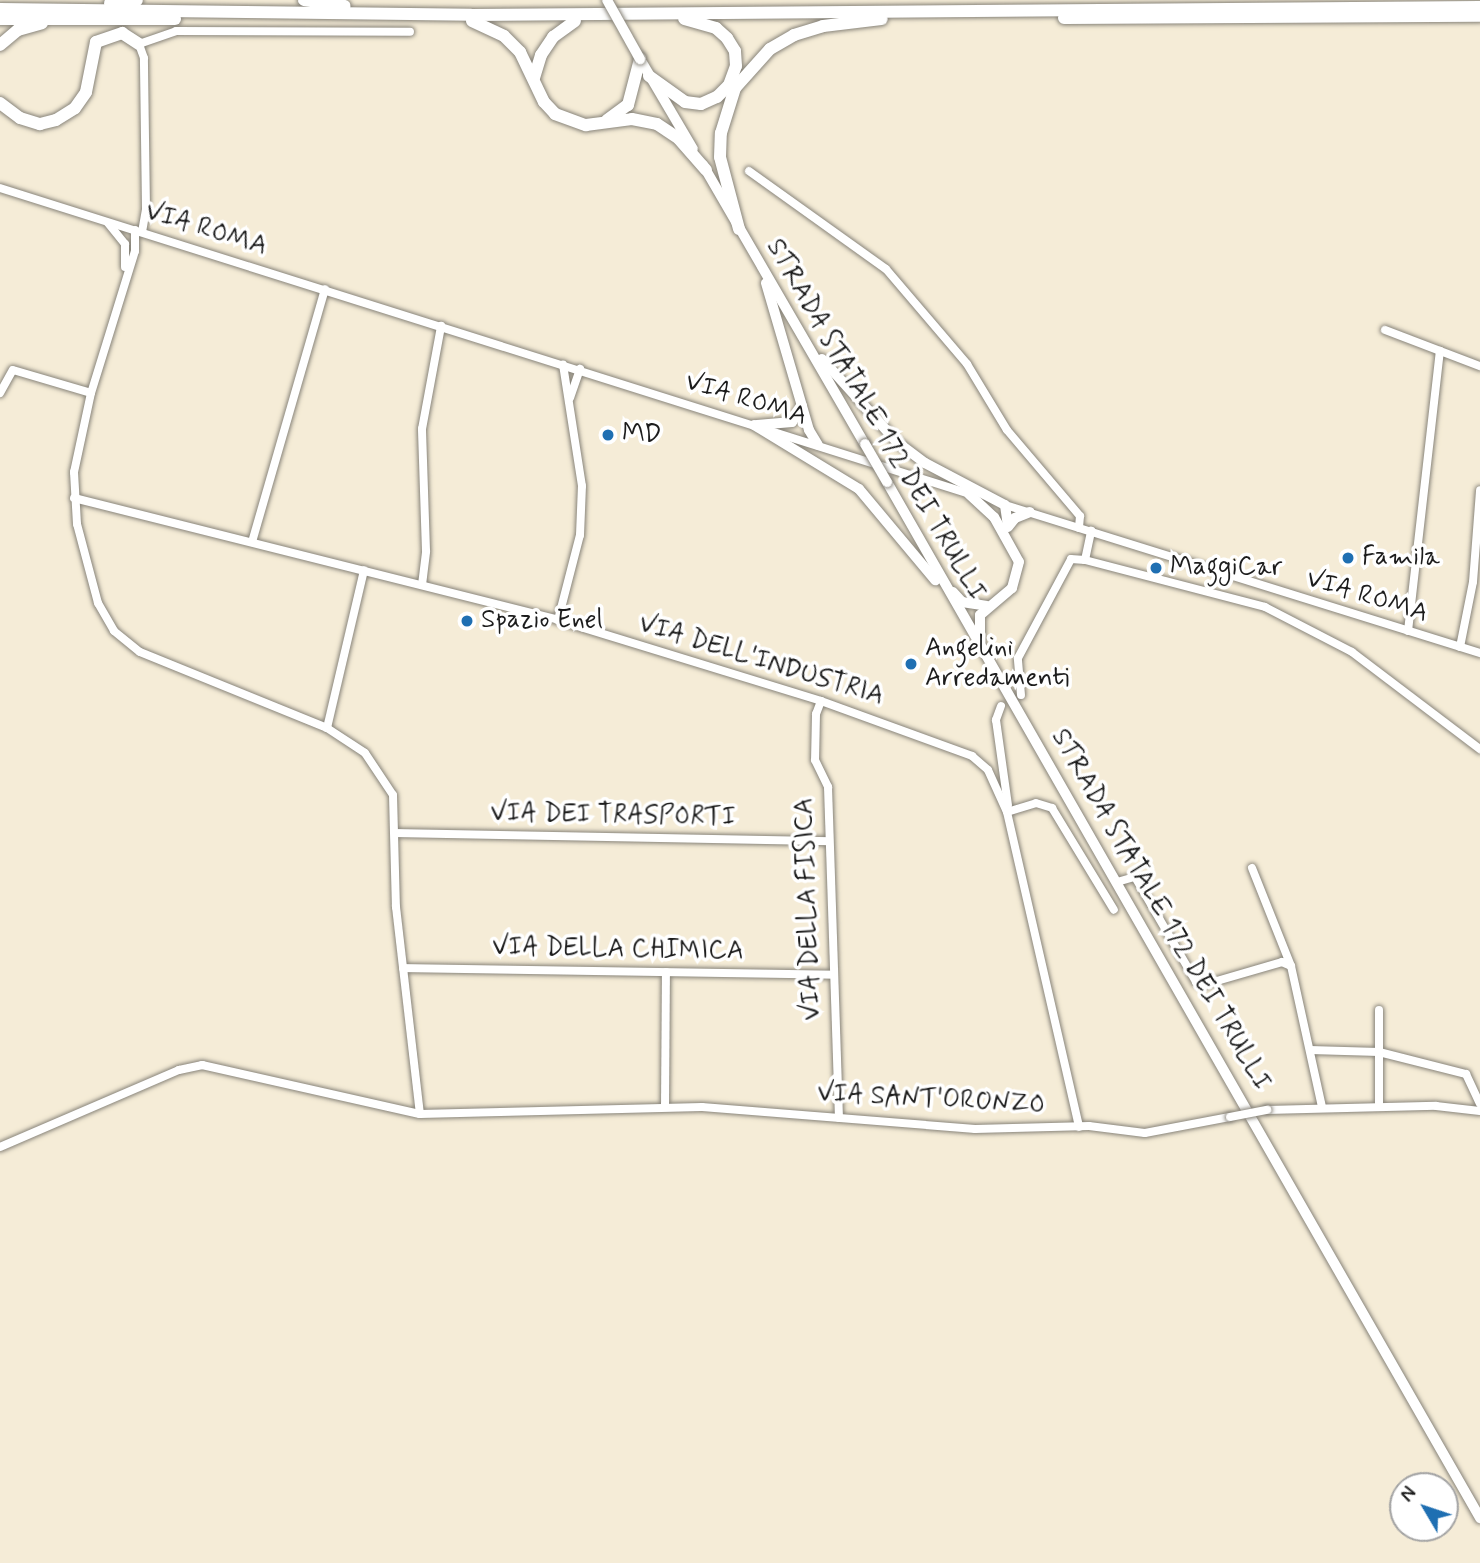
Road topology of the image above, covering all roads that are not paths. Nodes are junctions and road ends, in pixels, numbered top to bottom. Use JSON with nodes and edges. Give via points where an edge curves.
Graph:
{"nodes":[{"id":1,"x":137,"y":0,"type":"edge"},
{"id":2,"x":304,"y":0,"type":"edge"},
{"id":3,"x":607,"y":0,"type":"edge"},
{"id":4,"x":1480,"y":7,"type":"edge"},
{"id":5,"x":0,"y":9,"type":"edge"},
{"id":6,"x":59,"y":14,"type":"junction"},
{"id":7,"x":492,"y":15,"type":"junction"},
{"id":8,"x":1480,"y":16,"type":"edge"},
{"id":9,"x":0,"y":19,"type":"edge"},
{"id":10,"x":684,"y":19,"type":"junction"},
{"id":11,"x":882,"y":19,"type":"junction"},
{"id":12,"x":575,"y":21,"type":"junction"},
{"id":13,"x":472,"y":22,"type":"junction"},
{"id":14,"x":410,"y":32,"type":"dead end"},
{"id":15,"x":139,"y":44,"type":"junction"},
{"id":16,"x":0,"y":45,"type":"edge"},
{"id":17,"x":639,"y":59,"type":"junction"},
{"id":18,"x":649,"y":76,"type":"junction"},
{"id":19,"x":534,"y":78,"type":"junction"},
{"id":20,"x":0,"y":103,"type":"edge"},
{"id":21,"x":600,"y":123,"type":"junction"},
{"id":22,"x":706,"y":170,"type":"junction"},
{"id":23,"x":749,"y":170,"type":"dead end"},
{"id":24,"x":0,"y":188,"type":"edge"},
{"id":25,"x":107,"y":221,"type":"junction"},
{"id":26,"x":739,"y":229,"type":"junction"},
{"id":27,"x":139,"y":231,"type":"junction"},
{"id":28,"x":153,"y":236,"type":"junction"},
{"id":29,"x":125,"y":244,"type":"junction"},
{"id":30,"x":135,"y":251,"type":"junction"},
{"id":31,"x":758,"y":261,"type":"junction"},
{"id":32,"x":125,"y":270,"type":"junction"},
{"id":33,"x":325,"y":289,"type":"junction"},
{"id":34,"x":788,"y":312,"type":"junction"},
{"id":35,"x":441,"y":326,"type":"junction"},
{"id":36,"x":1385,"y":330,"type":"dead end"},
{"id":37,"x":1440,"y":351,"type":"junction"},
{"id":38,"x":562,"y":364,"type":"junction"},
{"id":39,"x":1480,"y":366,"type":"edge"},
{"id":40,"x":580,"y":369,"type":"junction"},
{"id":41,"x":0,"y":393,"type":"edge"},
{"id":42,"x":91,"y":393,"type":"junction"},
{"id":43,"x":569,"y":401,"type":"junction"},
{"id":44,"x":802,"y":406,"type":"junction"},
{"id":45,"x":754,"y":425,"type":"junction"},
{"id":46,"x":818,"y":445,"type":"junction"},
{"id":47,"x":1480,"y":490,"type":"edge"},
{"id":48,"x":969,"y":494,"type":"junction"},
{"id":49,"x":74,"y":498,"type":"junction"},
{"id":50,"x":1479,"y":503,"type":"edge"},
{"id":51,"x":1005,"y":505,"type":"junction"},
{"id":52,"x":1030,"y":512,"type":"junction"},
{"id":53,"x":1079,"y":528,"type":"junction"},
{"id":54,"x":1008,"y":531,"type":"junction"},
{"id":55,"x":1091,"y":531,"type":"junction"},
{"id":56,"x":252,"y":542,"type":"junction"},
{"id":57,"x":1085,"y":560,"type":"junction"},
{"id":58,"x":364,"y":570,"type":"junction"},
{"id":59,"x":940,"y":577,"type":"junction"},
{"id":60,"x":1477,"y":582,"type":"edge"},
{"id":61,"x":422,"y":585,"type":"junction"},
{"id":62,"x":987,"y":606,"type":"junction"},
{"id":63,"x":558,"y":620,"type":"junction"},
{"id":64,"x":964,"y":620,"type":"junction"},
{"id":65,"x":1408,"y":631,"type":"junction"},
{"id":66,"x":1460,"y":647,"type":"junction"},
{"id":67,"x":982,"y":650,"type":"junction"},
{"id":68,"x":1480,"y":653,"type":"edge"},
{"id":69,"x":1021,"y":695,"type":"dead end"},
{"id":70,"x":821,"y":701,"type":"junction"},
{"id":71,"x":1001,"y":706,"type":"dead end"},
{"id":72,"x":327,"y":728,"type":"junction"},
{"id":73,"x":1480,"y":749,"type":"edge"},
{"id":74,"x":1004,"y":765,"type":"junction"},
{"id":75,"x":988,"y":770,"type":"junction"},
{"id":76,"x":1007,"y":812,"type":"junction"},
{"id":77,"x":398,"y":833,"type":"junction"},
{"id":78,"x":828,"y":841,"type":"junction"},
{"id":79,"x":1252,"y":868,"type":"dead end"},
{"id":80,"x":1118,"y":882,"type":"junction"},
{"id":81,"x":1114,"y":910,"type":"dead end"},
{"id":82,"x":1291,"y":966,"type":"junction"},
{"id":83,"x":403,"y":968,"type":"junction"},
{"id":84,"x":666,"y":972,"type":"junction"},
{"id":85,"x":833,"y":975,"type":"junction"},
{"id":86,"x":1379,"y":1010,"type":"dead end"},
{"id":87,"x":1310,"y":1050,"type":"junction"},
{"id":88,"x":1379,"y":1052,"type":"junction"},
{"id":89,"x":1480,"y":1104,"type":"edge"},
{"id":90,"x":665,"y":1107,"type":"junction"},
{"id":91,"x":1322,"y":1107,"type":"junction"},
{"id":92,"x":1379,"y":1107,"type":"junction"},
{"id":93,"x":1480,"y":1111,"type":"edge"},
{"id":94,"x":420,"y":1114,"type":"junction"},
{"id":95,"x":839,"y":1118,"type":"junction"},
{"id":96,"x":1079,"y":1126,"type":"junction"},
{"id":97,"x":0,"y":1147,"type":"edge"},
{"id":98,"x":1480,"y":1518,"type":"edge"}],
"edges":[{"from":1,"to":6,"type":"highway"},
{"from":2,"to":7,"type":"highway"},
{"from":3,"to":17,"type":"main road","name":"STRADA STATALE 172 DEI TRULLI","bridge":true},
{"from":4,"to":7,"type":"highway"},
{"from":5,"to":6,"type":"highway"},
{"from":6,"to":7,"type":"highway"},
{"from":6,"to":9,"type":"highway"},
{"from":6,"to":13,"type":"highway"},
{"from":6,"to":16,"type":"highway","via":[[19,30]]},
{"from":8,"to":11,"type":"highway"},
{"from":10,"to":11,"type":"highway"},
{"from":10,"to":12,"type":"highway"},
{"from":10,"to":18,"type":"highway","via":[[716,28],[727,38],[735,51],[736,66],[729,85],[709,100],[685,102]]},
{"from":11,"to":26,"type":"highway","via":[[823,26],[794,35],[770,49],[735,88],[721,132],[720,158]]},
{"from":12,"to":13,"type":"highway"},
{"from":12,"to":19,"type":"highway","via":[[553,37]]},
{"from":13,"to":19,"type":"highway","via":[[504,36],[520,52]]},
{"from":14,"to":15,"type":"street","via":[[176,30]]},
{"from":15,"to":20,"type":"highway","via":[[122,33],[96,42],[86,92],[75,108],[56,120],[40,124],[20,118]]},
{"from":15,"to":27,"type":"street","via":[[144,58],[146,209]]},
{"from":17,"to":18,"type":"main road","name":"STRADA STATALE 172 DEI TRULLI"},
{"from":17,"to":21,"type":"highway","via":[[628,105]]},
{"from":18,"to":22,"type":"main road","name":"STRADA STATALE 172 DEI TRULLI"},
{"from":19,"to":21,"type":"highway","via":[[555,114],[578,123]]},
{"from":21,"to":22,"type":"highway","via":[[632,119],[657,124],[679,139]]},
{"from":22,"to":26,"type":"main road","name":"STRADA STATALE 172 DEI TRULLI"},
{"from":23,"to":53,"type":"street","via":[[886,269],[967,364],[1007,430],[1080,516]]},
{"from":24,"to":25,"type":"street","name":"VIA ROMA"},
{"from":25,"to":27,"type":"street","name":"VIA ROMA"},
{"from":25,"to":29,"type":"street"},
{"from":26,"to":31,"type":"main road","name":"STRADA STATALE 172 DEI TRULLI"},
{"from":27,"to":28,"type":"street","name":"VIA ROMA"},
{"from":27,"to":29,"type":"street"},
{"from":27,"to":30,"type":"street"},
{"from":28,"to":30,"type":"street"},
{"from":28,"to":33,"type":"street","name":"VIA ROMA"},
{"from":29,"to":32,"type":"street"},
{"from":30,"to":32,"type":"street"},
{"from":31,"to":34,"type":"main road","name":"STRADA STATALE 172 DEI TRULLI"},
{"from":31,"to":44,"type":"main road"},
{"from":32,"to":42,"type":"street"},
{"from":33,"to":35,"type":"street","name":"VIA ROMA"},
{"from":33,"to":56,"type":"street"},
{"from":34,"to":51,"type":"main road","via":[[833,373],[897,442],[925,463]]},
{"from":34,"to":59,"type":"main road","name":"STRADA STATALE 172 DEI TRULLI","bridge":true},
{"from":35,"to":38,"type":"street","name":"VIA ROMA"},
{"from":35,"to":61,"type":"street","via":[[423,419],[426,551]]},
{"from":36,"to":37,"type":"street"},
{"from":37,"to":39,"type":"street"},
{"from":37,"to":65,"type":"street"},
{"from":38,"to":40,"type":"street","name":"VIA ROMA"},
{"from":38,"to":43,"type":"street"},
{"from":40,"to":43,"type":"street"},
{"from":40,"to":45,"type":"street","name":"VIA ROMA"},
{"from":41,"to":42,"type":"street","via":[[13,370]]},
{"from":42,"to":49,"type":"street","via":[[77,444]]},
{"from":43,"to":63,"type":"street","via":[[582,486],[580,535]]},
{"from":44,"to":45,"type":"main road","via":[[798,416],[783,426]]},
{"from":44,"to":46,"type":"main road"},
{"from":45,"to":46,"type":"street","name":"VIA ROMA"},
{"from":45,"to":64,"type":"main road","via":[[859,489],[891,522]]},
{"from":46,"to":48,"type":"street","name":"VIA ROMA"},
{"from":47,"to":50,"type":"street"},
{"from":48,"to":51,"type":"street","name":"VIA ROMA"},
{"from":48,"to":54,"type":"main road"},
{"from":49,"to":56,"type":"street","name":"VIA DELL'INDUSTRIA"},
{"from":49,"to":72,"type":"street","via":[[85,561],[98,603],[114,631],[140,652]]},
{"from":50,"to":60,"type":"street"},
{"from":51,"to":52,"type":"street","name":"VIA ROMA"},
{"from":51,"to":54,"type":"main road"},
{"from":52,"to":53,"type":"street","name":"VIA ROMA"},
{"from":52,"to":54,"type":"main road"},
{"from":53,"to":55,"type":"street","name":"VIA ROMA"},
{"from":54,"to":62,"type":"main road","via":[[1018,575],[1012,588]]},
{"from":55,"to":57,"type":"street"},
{"from":55,"to":65,"type":"street","name":"VIA ROMA"},
{"from":56,"to":58,"type":"street","name":"VIA DELL'INDUSTRIA"},
{"from":57,"to":69,"type":"street","via":[[1071,559],[1018,658]]},
{"from":57,"to":73,"type":"street","via":[[1265,607],[1352,652]]},
{"from":58,"to":61,"type":"street","name":"VIA DELL'INDUSTRIA"},
{"from":58,"to":72,"type":"street"},
{"from":59,"to":62,"type":"main road","via":[[962,602]]},
{"from":59,"to":64,"type":"main road","name":"STRADA STATALE 172 DEI TRULLI"},
{"from":60,"to":66,"type":"street"},
{"from":61,"to":63,"type":"street","name":"VIA DELL'INDUSTRIA"},
{"from":62,"to":67,"type":"main road","via":[[977,627]]},
{"from":63,"to":70,"type":"street","name":"VIA DELL'INDUSTRIA"},
{"from":64,"to":67,"type":"main road","name":"STRADA STATALE 172 DEI TRULLI"},
{"from":65,"to":66,"type":"street","name":"VIA ROMA"},
{"from":66,"to":68,"type":"street","name":"VIA ROMA"},
{"from":67,"to":80,"type":"main road","name":"STRADA STATALE 172 DEI TRULLI"},
{"from":70,"to":75,"type":"street","name":"VIA DELL'INDUSTRIA","via":[[955,746]]},
{"from":70,"to":78,"type":"street","name":"VIA DELLA FISICA","via":[[816,714],[815,760],[828,787]]},
{"from":71,"to":74,"type":"street","via":[[996,720]]},
{"from":72,"to":77,"type":"street","via":[[365,753],[393,795]]},
{"from":74,"to":75,"type":"street"},
{"from":74,"to":76,"type":"street"},
{"from":75,"to":76,"type":"street","name":"VIA DELL'INDUSTRIA"},
{"from":76,"to":81,"type":"street","via":[[1035,803],[1052,808]]},
{"from":76,"to":96,"type":"street","name":"VIA DELL'INDUSTRIA"},
{"from":77,"to":78,"type":"street","name":"VIA DEI TRASPORTI"},
{"from":77,"to":83,"type":"street","via":[[396,907]]},
{"from":78,"to":85,"type":"street","name":"VIA DELLA FISICA"},
{"from":79,"to":82,"type":"street"},
{"from":80,"to":82,"type":"street","via":[[1135,877],[1196,982],[1203,985],[1282,962]]},
{"from":80,"to":98,"type":"main road","name":"STRADA STATALE 172 DEI TRULLI"},
{"from":82,"to":87,"type":"street"},
{"from":83,"to":84,"type":"street","name":"VIA DELLA CHIMICA"},
{"from":83,"to":94,"type":"street"},
{"from":84,"to":85,"type":"street","name":"VIA DELLA CHIMICA"},
{"from":84,"to":90,"type":"street"},
{"from":85,"to":95,"type":"street","name":"VIA DELLA FISICA"},
{"from":86,"to":88,"type":"street"},
{"from":87,"to":88,"type":"street"},
{"from":87,"to":91,"type":"street"},
{"from":88,"to":89,"type":"street","via":[[1465,1074]]},
{"from":88,"to":92,"type":"street"},
{"from":90,"to":94,"type":"street","name":"VIA SANT'ORONZO"},
{"from":90,"to":95,"type":"street","name":"VIA SANT'ORONZO"},
{"from":91,"to":92,"type":"street","name":"VIA SANT'ORONZO"},
{"from":91,"to":96,"type":"street","name":"VIA SANT'ORONZO","bridge":true,"via":[[1267,1110],[1145,1133]]},
{"from":92,"to":93,"type":"street","name":"VIA SANT'ORONZO"},
{"from":94,"to":97,"type":"street","name":"VIA SANT'ORONZO","via":[[202,1065],[179,1070]]},
{"from":95,"to":96,"type":"street","name":"VIA SANT'ORONZO","via":[[975,1129]]}]}
